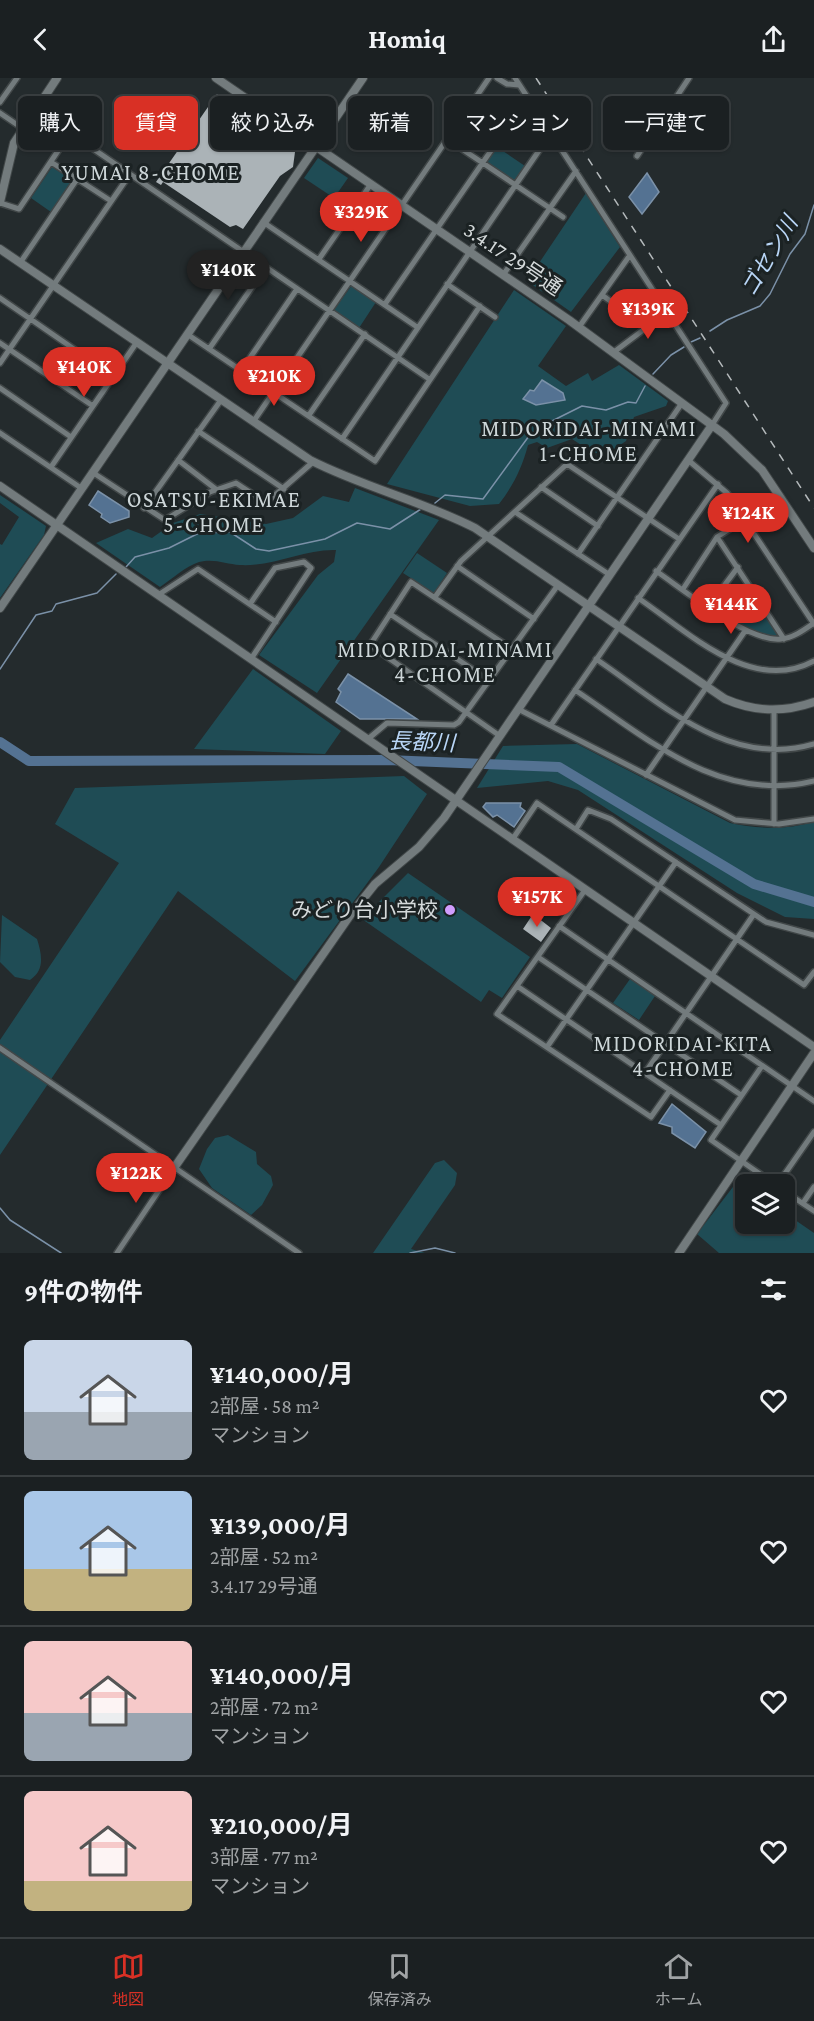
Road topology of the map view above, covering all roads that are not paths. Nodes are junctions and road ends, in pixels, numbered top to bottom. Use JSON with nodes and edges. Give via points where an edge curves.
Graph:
{"nodes":[{"id":1,"x":15,"y":78,"type":"edge"},
{"id":2,"x":57,"y":78,"type":"edge"},
{"id":3,"x":363,"y":78,"type":"edge"},
{"id":4,"x":489,"y":78,"type":"edge"},
{"id":5,"x":497,"y":78,"type":"edge"},
{"id":6,"x":515,"y":78,"type":"edge"},
{"id":7,"x":689,"y":78,"type":"edge"},
{"id":8,"x":221,"y":79,"type":"edge"},
{"id":9,"x":519,"y":84,"type":"junction"},
{"id":10,"x":44,"y":96,"type":"edge"},
{"id":11,"x":245,"y":96,"type":"edge"},
{"id":12,"x":477,"y":96,"type":"edge"},
{"id":13,"x":527,"y":96,"type":"edge"},
{"id":14,"x":0,"y":102,"type":"edge"},
{"id":15,"x":0,"y":113,"type":"edge"},
{"id":16,"x":336,"y":117,"type":"edge"},
{"id":17,"x":18,"y":125,"type":"edge"},
{"id":18,"x":18,"y":137,"type":"edge"},
{"id":19,"x":444,"y":143,"type":"edge"},
{"id":20,"x":59,"y":150,"type":"edge"},
{"id":21,"x":95,"y":150,"type":"edge"},
{"id":22,"x":313,"y":150,"type":"edge"},
{"id":23,"x":322,"y":150,"type":"edge"},
{"id":24,"x":464,"y":150,"type":"edge"},
{"id":25,"x":492,"y":150,"type":"edge"},
{"id":26,"x":540,"y":150,"type":"edge"},
{"id":27,"x":562,"y":150,"type":"edge"},
{"id":28,"x":637,"y":156,"type":"dead end"},
{"id":29,"x":51,"y":162,"type":"junction"},
{"id":30,"x":483,"y":163,"type":"junction"},
{"id":31,"x":576,"y":171,"type":"junction"},
{"id":32,"x":130,"y":174,"type":"junction"},
{"id":33,"x":77,"y":179,"type":"junction"},
{"id":34,"x":371,"y":184,"type":"junction"},
{"id":35,"x":516,"y":185,"type":"junction"},
{"id":36,"x":111,"y":201,"type":"junction"},
{"id":37,"x":0,"y":202,"type":"edge"},
{"id":38,"x":401,"y":205,"type":"junction"},
{"id":39,"x":550,"y":208,"type":"junction"},
{"id":40,"x":563,"y":217,"type":"dead end"},
{"id":41,"x":263,"y":222,"type":"junction"},
{"id":42,"x":437,"y":229,"type":"junction"},
{"id":43,"x":0,"y":249,"type":"edge"},
{"id":44,"x":242,"y":251,"type":"junction"},
{"id":45,"x":470,"y":252,"type":"junction"},
{"id":46,"x":630,"y":255,"type":"junction"},
{"id":47,"x":319,"y":259,"type":"junction"},
{"id":48,"x":20,"y":263,"type":"junction"},
{"id":49,"x":266,"y":267,"type":"junction"},
{"id":50,"x":503,"y":275,"type":"junction"},
{"id":51,"x":350,"y":279,"type":"junction"},
{"id":52,"x":447,"y":284,"type":"junction"},
{"id":53,"x":54,"y":286,"type":"junction"},
{"id":54,"x":297,"y":288,"type":"junction"},
{"id":55,"x":602,"y":295,"type":"junction"},
{"id":56,"x":0,"y":298,"type":"edge"},
{"id":57,"x":385,"y":304,"type":"junction"},
{"id":58,"x":480,"y":306,"type":"junction"},
{"id":59,"x":329,"y":310,"type":"junction"},
{"id":60,"x":667,"y":312,"type":"junction"},
{"id":61,"x":495,"y":317,"type":"dead end"},
{"id":62,"x":31,"y":319,"type":"junction"},
{"id":63,"x":417,"y":327,"type":"junction"},
{"id":64,"x":579,"y":327,"type":"junction"},
{"id":65,"x":646,"y":327,"type":"junction"},
{"id":66,"x":187,"y":334,"type":"junction"},
{"id":67,"x":365,"y":334,"type":"junction"},
{"id":68,"x":137,"y":342,"type":"junction"},
{"id":69,"x":0,"y":343,"type":"edge"},
{"id":70,"x":209,"y":349,"type":"junction"},
{"id":71,"x":10,"y":350,"type":"junction"},
{"id":72,"x":614,"y":352,"type":"junction"},
{"id":73,"x":397,"y":357,"type":"junction"},
{"id":74,"x":0,"y":363,"type":"edge"},
{"id":75,"x":167,"y":363,"type":"junction"},
{"id":76,"x":241,"y":371,"type":"junction"},
{"id":77,"x":113,"y":376,"type":"junction"},
{"id":78,"x":429,"y":379,"type":"junction"},
{"id":79,"x":0,"y":388,"type":"edge"},
{"id":80,"x":273,"y":393,"type":"junction"},
{"id":81,"x":221,"y":400,"type":"junction"},
{"id":82,"x":682,"y":403,"type":"junction"},
{"id":83,"x":93,"y":406,"type":"junction"},
{"id":84,"x":309,"y":415,"type":"junction"},
{"id":85,"x":253,"y":422,"type":"junction"},
{"id":86,"x":712,"y":425,"type":"junction"},
{"id":87,"x":198,"y":431,"type":"junction"},
{"id":88,"x":0,"y":432,"type":"edge"},
{"id":89,"x":71,"y":437,"type":"junction"},
{"id":90,"x":342,"y":439,"type":"junction"},
{"id":91,"x":178,"y":460,"type":"junction"},
{"id":92,"x":688,"y":460,"type":"junction"},
{"id":93,"x":313,"y":462,"type":"junction"},
{"id":94,"x":51,"y":467,"type":"junction"},
{"id":95,"x":92,"y":472,"type":"junction"},
{"id":96,"x":718,"y":484,"type":"junction"},
{"id":97,"x":0,"y":486,"type":"edge"},
{"id":98,"x":541,"y":487,"type":"junction"},
{"id":99,"x":81,"y":488,"type":"junction"},
{"id":100,"x":284,"y":489,"type":"junction"},
{"id":101,"x":217,"y":490,"type":"junction"},
{"id":102,"x":781,"y":497,"type":"junction"},
{"id":103,"x":617,"y":498,"type":"junction"},
{"id":104,"x":144,"y":508,"type":"junction"},
{"id":105,"x":515,"y":512,"type":"junction"},
{"id":106,"x":648,"y":519,"type":"junction"},
{"id":107,"x":746,"y":519,"type":"junction"},
{"id":108,"x":57,"y":525,"type":"junction"},
{"id":109,"x":598,"y":526,"type":"junction"},
{"id":110,"x":488,"y":537,"type":"junction"},
{"id":111,"x":717,"y":537,"type":"junction"},
{"id":112,"x":679,"y":539,"type":"junction"},
{"id":113,"x":814,"y":548,"type":"edge"},
{"id":114,"x":578,"y":554,"type":"junction"},
{"id":115,"x":457,"y":566,"type":"junction"},
{"id":116,"x":738,"y":567,"type":"junction"},
{"id":117,"x":656,"y":571,"type":"junction"},
{"id":118,"x":610,"y":575,"type":"junction"},
{"id":119,"x":558,"y":585,"type":"junction"},
{"id":120,"x":682,"y":589,"type":"junction"},
{"id":121,"x":158,"y":596,"type":"junction"},
{"id":122,"x":435,"y":597,"type":"junction"},
{"id":123,"x":638,"y":597,"type":"junction"},
{"id":124,"x":250,"y":604,"type":"junction"},
{"id":125,"x":709,"y":606,"type":"junction"},
{"id":126,"x":588,"y":607,"type":"junction"},
{"id":127,"x":0,"y":608,"type":"edge"},
{"id":128,"x":390,"y":614,"type":"junction"},
{"id":129,"x":534,"y":619,"type":"junction"},
{"id":130,"x":276,"y":622,"type":"junction"},
{"id":131,"x":814,"y":623,"type":"edge"},
{"id":132,"x":617,"y":626,"type":"junction"},
{"id":133,"x":746,"y":631,"type":"junction"},
{"id":134,"x":784,"y":639,"type":"junction"},
{"id":135,"x":512,"y":650,"type":"junction"},
{"id":136,"x":726,"y":657,"type":"junction"},
{"id":137,"x":251,"y":659,"type":"junction"},
{"id":138,"x":596,"y":659,"type":"junction"},
{"id":139,"x":814,"y":661,"type":"edge"},
{"id":140,"x":490,"y":681,"type":"junction"},
{"id":141,"x":705,"y":686,"type":"junction"},
{"id":142,"x":575,"y":690,"type":"junction"},
{"id":143,"x":814,"y":702,"type":"edge"},
{"id":144,"x":518,"y":709,"type":"junction"},
{"id":145,"x":774,"y":710,"type":"junction"},
{"id":146,"x":467,"y":713,"type":"junction"},
{"id":147,"x":684,"y":719,"type":"junction"},
{"id":148,"x":551,"y":725,"type":"junction"},
{"id":149,"x":500,"y":735,"type":"junction"},
{"id":150,"x":368,"y":739,"type":"junction"},
{"id":151,"x":814,"y":744,"type":"edge"},
{"id":152,"x":663,"y":749,"type":"junction"},
{"id":153,"x":774,"y":750,"type":"junction"},
{"id":154,"x":646,"y":775,"type":"junction"},
{"id":155,"x":814,"y":781,"type":"edge"},
{"id":156,"x":773,"y":787,"type":"junction"},
{"id":157,"x":457,"y":801,"type":"junction"},
{"id":158,"x":814,"y":819,"type":"edge"},
{"id":159,"x":774,"y":824,"type":"junction"},
{"id":160,"x":576,"y":830,"type":"junction"},
{"id":161,"x":512,"y":840,"type":"junction"},
{"id":162,"x":676,"y":862,"type":"junction"},
{"id":163,"x":660,"y":887,"type":"junction"},
{"id":164,"x":585,"y":890,"type":"junction"},
{"id":165,"x":754,"y":914,"type":"junction"},
{"id":166,"x":633,"y":924,"type":"junction"},
{"id":167,"x":560,"y":926,"type":"junction"},
{"id":168,"x":814,"y":935,"type":"edge"},
{"id":169,"x":737,"y":940,"type":"junction"},
{"id":170,"x":538,"y":957,"type":"junction"},
{"id":171,"x":608,"y":960,"type":"junction"},
{"id":172,"x":814,"y":972,"type":"edge"},
{"id":173,"x":710,"y":978,"type":"junction"},
{"id":174,"x":517,"y":986,"type":"junction"},
{"id":175,"x":588,"y":989,"type":"junction"},
{"id":176,"x":686,"y":1013,"type":"junction"},
{"id":177,"x":566,"y":1019,"type":"junction"},
{"id":178,"x":666,"y":1043,"type":"junction"},
{"id":179,"x":0,"y":1047,"type":"edge"},
{"id":180,"x":547,"y":1047,"type":"junction"},
{"id":181,"x":814,"y":1047,"type":"edge"},
{"id":182,"x":814,"y":1053,"type":"edge"},
{"id":183,"x":762,"y":1066,"type":"junction"},
{"id":184,"x":645,"y":1073,"type":"junction"},
{"id":185,"x":792,"y":1086,"type":"junction"},
{"id":186,"x":670,"y":1090,"type":"junction"},
{"id":187,"x":741,"y":1095,"type":"junction"},
{"id":188,"x":814,"y":1101,"type":"edge"},
{"id":189,"x":721,"y":1125,"type":"junction"},
{"id":190,"x":814,"y":1132,"type":"edge"},
{"id":191,"x":742,"y":1161,"type":"junction"},
{"id":192,"x":174,"y":1168,"type":"junction"},
{"id":193,"x":761,"y":1174,"type":"edge"},
{"id":194,"x":785,"y":1174,"type":"edge"},
{"id":195,"x":814,"y":1187,"type":"edge"},
{"id":196,"x":795,"y":1198,"type":"edge"},
{"id":197,"x":803,"y":1203,"type":"junction"},
{"id":198,"x":814,"y":1211,"type":"edge"},
{"id":199,"x":117,"y":1253,"type":"edge"},
{"id":200,"x":299,"y":1253,"type":"edge"},
{"id":201,"x":679,"y":1253,"type":"edge"}],
"edges":[{"from":1,"to":14,"type":"street"},
{"from":2,"to":10,"type":"street"},
{"from":3,"to":16,"type":"street"},
{"from":4,"to":12,"type":"street"},
{"from":5,"to":9,"type":"street","via":[[507,84]]},
{"from":6,"to":9,"type":"street"},
{"from":7,"to":28,"type":"street"},
{"from":8,"to":11,"type":"street","name":"3.4.17 29号通"},
{"from":9,"to":13,"type":"street"},
{"from":15,"to":17,"type":"street"},
{"from":18,"to":37,"type":"street","via":[[8,158]]},
{"from":19,"to":38,"type":"street"},
{"from":20,"to":29,"type":"street"},
{"from":21,"to":32,"type":"street"},
{"from":22,"to":41,"type":"street"},
{"from":23,"to":34,"type":"street","name":"3.4.17 29号通"},
{"from":24,"to":30,"type":"street"},
{"from":25,"to":30,"type":"street"},
{"from":26,"to":35,"type":"street"},
{"from":27,"to":31,"type":"street"},
{"from":29,"to":33,"type":"street"},
{"from":29,"to":37,"type":"street","via":[[19,209]]},
{"from":30,"to":35,"type":"street"},
{"from":30,"to":42,"type":"street"},
{"from":31,"to":39,"type":"street"},
{"from":31,"to":46,"type":"street"},
{"from":32,"to":36,"type":"street"},
{"from":32,"to":44,"type":"street"},
{"from":33,"to":36,"type":"street"},
{"from":33,"to":48,"type":"street"},
{"from":34,"to":38,"type":"street","name":"3.4.17 29号通"},
{"from":34,"to":47,"type":"street"},
{"from":35,"to":39,"type":"street"},
{"from":35,"to":45,"type":"street"},
{"from":36,"to":53,"type":"street"},
{"from":38,"to":42,"type":"street","name":"3.4.17 29号通"},
{"from":38,"to":51,"type":"street"},
{"from":39,"to":40,"type":"street"},
{"from":39,"to":50,"type":"street"},
{"from":41,"to":44,"type":"street"},
{"from":41,"to":47,"type":"street"},
{"from":42,"to":45,"type":"street","name":"3.4.17 29号通"},
{"from":42,"to":57,"type":"street"},
{"from":43,"to":48,"type":"street"},
{"from":44,"to":49,"type":"street"},
{"from":44,"to":66,"type":"street"},
{"from":45,"to":50,"type":"street","name":"3.4.17 29号通"},
{"from":45,"to":52,"type":"street"},
{"from":46,"to":55,"type":"street"},
{"from":46,"to":60,"type":"street"},
{"from":47,"to":51,"type":"street"},
{"from":48,"to":53,"type":"street"},
{"from":49,"to":54,"type":"street"},
{"from":49,"to":70,"type":"street"},
{"from":50,"to":64,"type":"street","name":"3.4.17 29号通"},
{"from":51,"to":57,"type":"street"},
{"from":51,"to":59,"type":"street"},
{"from":52,"to":58,"type":"street"},
{"from":52,"to":63,"type":"street"},
{"from":53,"to":62,"type":"street"},
{"from":53,"to":68,"type":"street"},
{"from":54,"to":59,"type":"street"},
{"from":54,"to":76,"type":"street"},
{"from":55,"to":64,"type":"street"},
{"from":55,"to":65,"type":"street"},
{"from":56,"to":62,"type":"street"},
{"from":57,"to":63,"type":"street"},
{"from":58,"to":61,"type":"street"},
{"from":58,"to":78,"type":"street"},
{"from":59,"to":67,"type":"street"},
{"from":59,"to":80,"type":"street"},
{"from":60,"to":65,"type":"street"},
{"from":60,"to":86,"type":"street","via":[[726,404]]},
{"from":62,"to":71,"type":"street"},
{"from":62,"to":77,"type":"street"},
{"from":63,"to":73,"type":"street"},
{"from":64,"to":72,"type":"street","name":"3.4.17 29号通"},
{"from":65,"to":72,"type":"street"},
{"from":66,"to":70,"type":"street"},
{"from":66,"to":75,"type":"street"},
{"from":67,"to":73,"type":"street"},
{"from":67,"to":84,"type":"street"},
{"from":68,"to":75,"type":"street"},
{"from":68,"to":77,"type":"street"},
{"from":69,"to":71,"type":"street"},
{"from":70,"to":76,"type":"street"},
{"from":71,"to":74,"type":"street"},
{"from":71,"to":83,"type":"street"},
{"from":72,"to":82,"type":"street","name":"3.4.17 29号通"},
{"from":73,"to":78,"type":"street"},
{"from":73,"to":90,"type":"street"},
{"from":75,"to":81,"type":"street"},
{"from":75,"to":95,"type":"street"},
{"from":76,"to":80,"type":"street"},
{"from":77,"to":83,"type":"street"},
{"from":78,"to":90,"type":"street","via":[[375,461]]},
{"from":79,"to":89,"type":"street"},
{"from":80,"to":84,"type":"street"},
{"from":80,"to":85,"type":"street"},
{"from":81,"to":85,"type":"street"},
{"from":81,"to":87,"type":"street"},
{"from":82,"to":86,"type":"street","name":"3.4.17 29号通"},
{"from":82,"to":103,"type":"street"},
{"from":83,"to":89,"type":"street"},
{"from":84,"to":90,"type":"street"},
{"from":85,"to":93,"type":"street"},
{"from":86,"to":92,"type":"street"},
{"from":86,"to":102,"type":"street","name":"3.4.17 29号通","via":[[748,455]]},
{"from":87,"to":91,"type":"street"},
{"from":87,"to":100,"type":"street"},
{"from":88,"to":94,"type":"street"},
{"from":89,"to":94,"type":"street"},
{"from":91,"to":101,"type":"street"},
{"from":91,"to":104,"type":"street"},
{"from":92,"to":96,"type":"street"},
{"from":92,"to":106,"type":"street"},
{"from":93,"to":100,"type":"street"},
{"from":93,"to":110,"type":"street","via":[[438,510]]},
{"from":94,"to":99,"type":"street"},
{"from":95,"to":99,"type":"street"},
{"from":95,"to":104,"type":"street"},
{"from":96,"to":107,"type":"street"},
{"from":96,"to":112,"type":"street"},
{"from":97,"to":108,"type":"street"},
{"from":98,"to":103,"type":"street","via":[[567,464]]},
{"from":98,"to":105,"type":"street"},
{"from":98,"to":109,"type":"street"},
{"from":99,"to":108,"type":"street"},
{"from":100,"to":101,"type":"street","via":[[266,503],[236,483]]},
{"from":101,"to":104,"type":"street","via":[[169,519],[161,519]]},
{"from":102,"to":107,"type":"street"},
{"from":102,"to":113,"type":"street","name":"3.4.17 29号通"},
{"from":103,"to":106,"type":"street"},
{"from":103,"to":109,"type":"street"},
{"from":105,"to":110,"type":"street"},
{"from":105,"to":114,"type":"street"},
{"from":106,"to":112,"type":"street"},
{"from":106,"to":118,"type":"street"},
{"from":107,"to":111,"type":"street"},
{"from":107,"to":131,"type":"street"},
{"from":108,"to":121,"type":"street"},
{"from":108,"to":127,"type":"street"},
{"from":109,"to":114,"type":"street"},
{"from":110,"to":115,"type":"street"},
{"from":110,"to":119,"type":"street"},
{"from":111,"to":116,"type":"street"},
{"from":111,"to":120,"type":"street"},
{"from":112,"to":117,"type":"street"},
{"from":114,"to":118,"type":"street"},
{"from":115,"to":122,"type":"street"},
{"from":115,"to":129,"type":"street"},
{"from":116,"to":125,"type":"street"},
{"from":116,"to":134,"type":"street"},
{"from":117,"to":120,"type":"street"},
{"from":117,"to":123,"type":"street"},
{"from":118,"to":126,"type":"street"},
{"from":119,"to":126,"type":"street"},
{"from":119,"to":129,"type":"street"},
{"from":120,"to":125,"type":"street"},
{"from":121,"to":124,"type":"street","via":[[198,569]]},
{"from":121,"to":137,"type":"street"},
{"from":122,"to":128,"type":"street","via":[[411,582]]},
{"from":122,"to":135,"type":"street"},
{"from":123,"to":132,"type":"street"},
{"from":123,"to":136,"type":"street"},
{"from":124,"to":130,"type":"street"},
{"from":124,"to":130,"type":"street","via":[[275,567],[304,562],[311,568]]},
{"from":125,"to":133,"type":"street"},
{"from":126,"to":132,"type":"street"},
{"from":126,"to":144,"type":"street"},
{"from":128,"to":140,"type":"street"},
{"from":128,"to":146,"type":"street","via":[[370,645]]},
{"from":129,"to":135,"type":"street"},
{"from":130,"to":137,"type":"street"},
{"from":131,"to":134,"type":"street"},
{"from":132,"to":138,"type":"street"},
{"from":132,"to":141,"type":"street"},
{"from":133,"to":134,"type":"street","via":[[762,639]]},
{"from":133,"to":136,"type":"street"},
{"from":135,"to":140,"type":"street"},
{"from":136,"to":139,"type":"street","via":[[744,667],[768,671],[789,670]]},
{"from":136,"to":141,"type":"street"},
{"from":137,"to":150,"type":"street"},
{"from":138,"to":142,"type":"street"},
{"from":138,"to":147,"type":"street"},
{"from":140,"to":146,"type":"street"},
{"from":141,"to":145,"type":"street","via":[[741,705]]},
{"from":141,"to":147,"type":"street"},
{"from":142,"to":148,"type":"street"},
{"from":142,"to":152,"type":"street"},
{"from":143,"to":145,"type":"street"},
{"from":144,"to":148,"type":"street"},
{"from":144,"to":149,"type":"street"},
{"from":145,"to":153,"type":"street"},
{"from":146,"to":149,"type":"street"},
{"from":146,"to":150,"type":"street","via":[[454,725],[387,723]]},
{"from":147,"to":152,"type":"street"},
{"from":147,"to":153,"type":"street","via":[[729,743]]},
{"from":148,"to":154,"type":"street"},
{"from":149,"to":157,"type":"street"},
{"from":150,"to":157,"type":"street"},
{"from":151,"to":153,"type":"street"},
{"from":152,"to":154,"type":"street"},
{"from":152,"to":156,"type":"street","via":[[722,779]]},
{"from":153,"to":156,"type":"street"},
{"from":154,"to":159,"type":"street","via":[[735,820]]},
{"from":155,"to":156,"type":"street"},
{"from":156,"to":159,"type":"street"},
{"from":157,"to":161,"type":"street"},
{"from":157,"to":192,"type":"street","via":[[431,834],[375,884],[351,914]]},
{"from":158,"to":159,"type":"street"},
{"from":160,"to":161,"type":"street","via":[[537,802]]},
{"from":160,"to":162,"type":"street","via":[[588,810],[611,819]]},
{"from":160,"to":163,"type":"street"},
{"from":161,"to":164,"type":"street"},
{"from":162,"to":163,"type":"street"},
{"from":162,"to":165,"type":"street"},
{"from":163,"to":166,"type":"street"},
{"from":163,"to":169,"type":"street"},
{"from":164,"to":166,"type":"street"},
{"from":164,"to":167,"type":"street"},
{"from":165,"to":168,"type":"street","via":[[766,922]]},
{"from":165,"to":169,"type":"street"},
{"from":166,"to":171,"type":"street"},
{"from":166,"to":173,"type":"street"},
{"from":167,"to":170,"type":"street"},
{"from":167,"to":171,"type":"street"},
{"from":169,"to":172,"type":"street","via":[[804,985]]},
{"from":169,"to":173,"type":"street"},
{"from":170,"to":174,"type":"street"},
{"from":170,"to":175,"type":"street"},
{"from":171,"to":175,"type":"street"},
{"from":171,"to":176,"type":"street"},
{"from":173,"to":176,"type":"street"},
{"from":173,"to":181,"type":"street"},
{"from":174,"to":177,"type":"street"},
{"from":174,"to":180,"type":"street","via":[[497,1014]]},
{"from":175,"to":177,"type":"street"},
{"from":175,"to":178,"type":"street"},
{"from":176,"to":178,"type":"street"},
{"from":176,"to":183,"type":"street"},
{"from":177,"to":180,"type":"street"},
{"from":177,"to":184,"type":"street"},
{"from":178,"to":184,"type":"street"},
{"from":178,"to":187,"type":"street"},
{"from":179,"to":192,"type":"street"},
{"from":180,"to":186,"type":"street","via":[[651,1117]]},
{"from":182,"to":185,"type":"street"},
{"from":183,"to":185,"type":"street"},
{"from":183,"to":187,"type":"street"},
{"from":184,"to":186,"type":"street"},
{"from":185,"to":188,"type":"street"},
{"from":185,"to":191,"type":"street"},
{"from":186,"to":189,"type":"street"},
{"from":187,"to":189,"type":"street"},
{"from":189,"to":191,"type":"street","via":[[711,1140]]},
{"from":190,"to":194,"type":"street"},
{"from":191,"to":193,"type":"street"},
{"from":191,"to":201,"type":"street"},
{"from":192,"to":199,"type":"street"},
{"from":192,"to":200,"type":"street"},
{"from":195,"to":197,"type":"street"},
{"from":196,"to":197,"type":"street"},
{"from":197,"to":198,"type":"street"}]}
